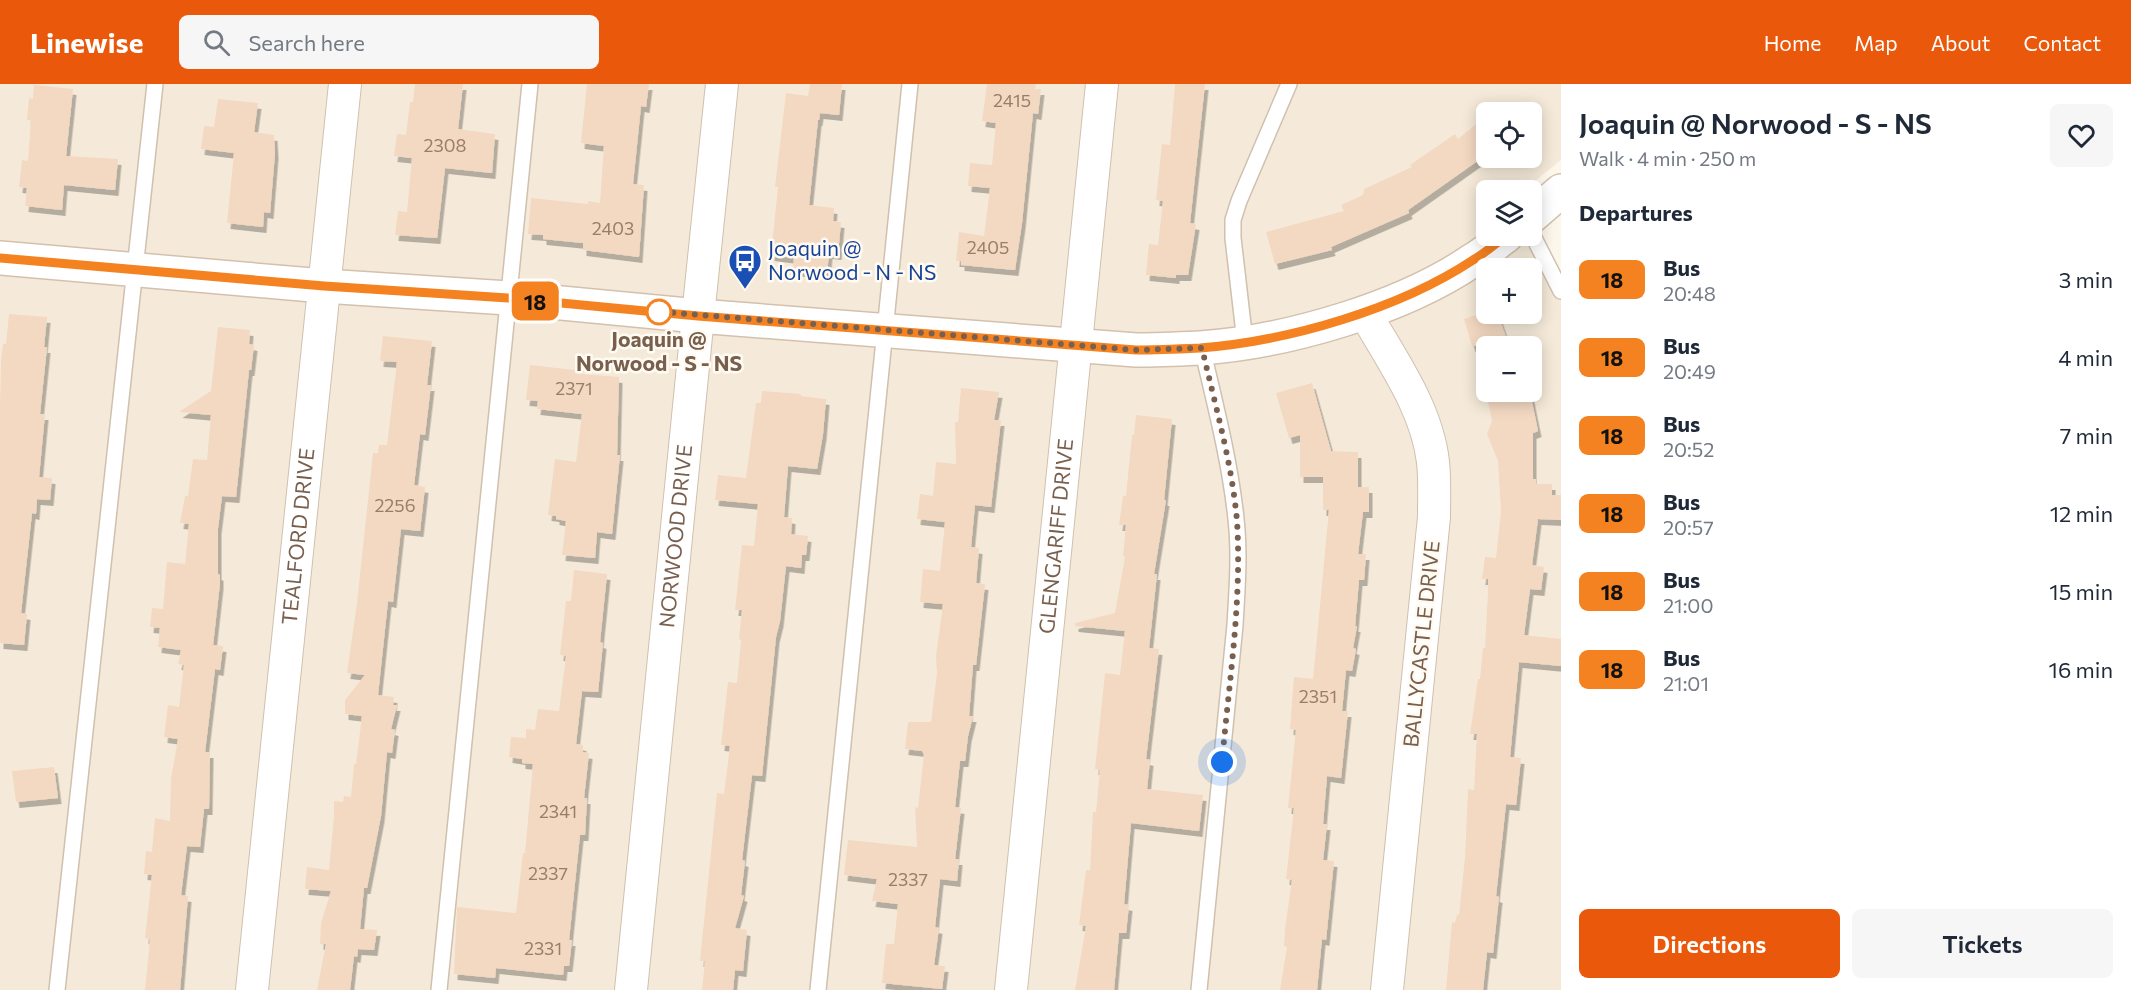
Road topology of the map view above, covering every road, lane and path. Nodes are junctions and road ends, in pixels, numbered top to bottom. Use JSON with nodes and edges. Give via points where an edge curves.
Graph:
{"nodes":[{"id":1,"x":155,"y":84,"type":"edge"},
{"id":2,"x":345,"y":84,"type":"edge"},
{"id":3,"x":530,"y":84,"type":"edge"},
{"id":4,"x":722,"y":84,"type":"edge"},
{"id":5,"x":909,"y":84,"type":"edge"},
{"id":6,"x":1102,"y":84,"type":"edge"},
{"id":7,"x":1289,"y":84,"type":"edge"},
{"id":8,"x":1561,"y":191,"type":"edge"},
{"id":9,"x":1542,"y":207,"type":"edge"},
{"id":10,"x":1493,"y":246,"type":"edge"},
{"id":11,"x":1538,"y":246,"type":"edge"},
{"id":12,"x":0,"y":258,"type":"edge"},
{"id":13,"x":136,"y":270,"type":"junction"},
{"id":14,"x":324,"y":286,"type":"junction"},
{"id":15,"x":1561,"y":291,"type":"edge"},
{"id":16,"x":508,"y":298,"type":"junction"},
{"id":17,"x":1365,"y":313,"type":"junction"},
{"id":18,"x":698,"y":316,"type":"junction"},
{"id":19,"x":885,"y":330,"type":"junction"},
{"id":20,"x":1245,"y":342,"type":"junction"},
{"id":21,"x":1076,"y":346,"type":"junction"},
{"id":22,"x":1202,"y":348,"type":"junction"},
{"id":23,"x":57,"y":990,"type":"edge"},
{"id":24,"x":252,"y":990,"type":"edge"},
{"id":25,"x":439,"y":990,"type":"edge"},
{"id":26,"x":631,"y":990,"type":"edge"},
{"id":27,"x":818,"y":990,"type":"edge"},
{"id":28,"x":1011,"y":990,"type":"edge"},
{"id":29,"x":1199,"y":990,"type":"edge"},
{"id":30,"x":1387,"y":990,"type":"edge"}],
"edges":[{"from":1,"to":13,"type":"lane"},
{"from":2,"to":14,"type":"street","name":"TEALFORD DRIVE"},
{"from":3,"to":16,"type":"lane"},
{"from":4,"to":18,"type":"street","name":"NORWOOD DRIVE"},
{"from":5,"to":19,"type":"lane"},
{"from":6,"to":21,"type":"street","name":"GLENGARIFF DRIVE"},
{"from":7,"to":20,"type":"lane","via":[[1233,220]]},
{"from":8,"to":9,"type":"street"},
{"from":10,"to":17,"type":"street","via":[[1412,294]]},
{"from":11,"to":15,"type":"lane"},
{"from":12,"to":13,"type":"street"},
{"from":13,"to":14,"type":"street"},
{"from":13,"to":23,"type":"lane"},
{"from":14,"to":16,"type":"street"},
{"from":14,"to":24,"type":"street","name":"TEALFORD DRIVE"},
{"from":16,"to":18,"type":"street"},
{"from":16,"to":25,"type":"lane"},
{"from":17,"to":20,"type":"street"},
{"from":17,"to":30,"type":"street","name":"BALLYCASTLE DRIVE","via":[[1422,419],[1433,461],[1434,517]]},
{"from":18,"to":19,"type":"street"},
{"from":18,"to":26,"type":"street","name":"NORWOOD DRIVE"},
{"from":19,"to":21,"type":"street"},
{"from":19,"to":27,"type":"lane"},
{"from":20,"to":22,"type":"street"},
{"from":21,"to":22,"type":"street","via":[[1136,350]]},
{"from":21,"to":28,"type":"street","name":"GLENGARIFF DRIVE"},
{"from":22,"to":29,"type":"lane","via":[[1226,447],[1237,520],[1238,565]]}]}
